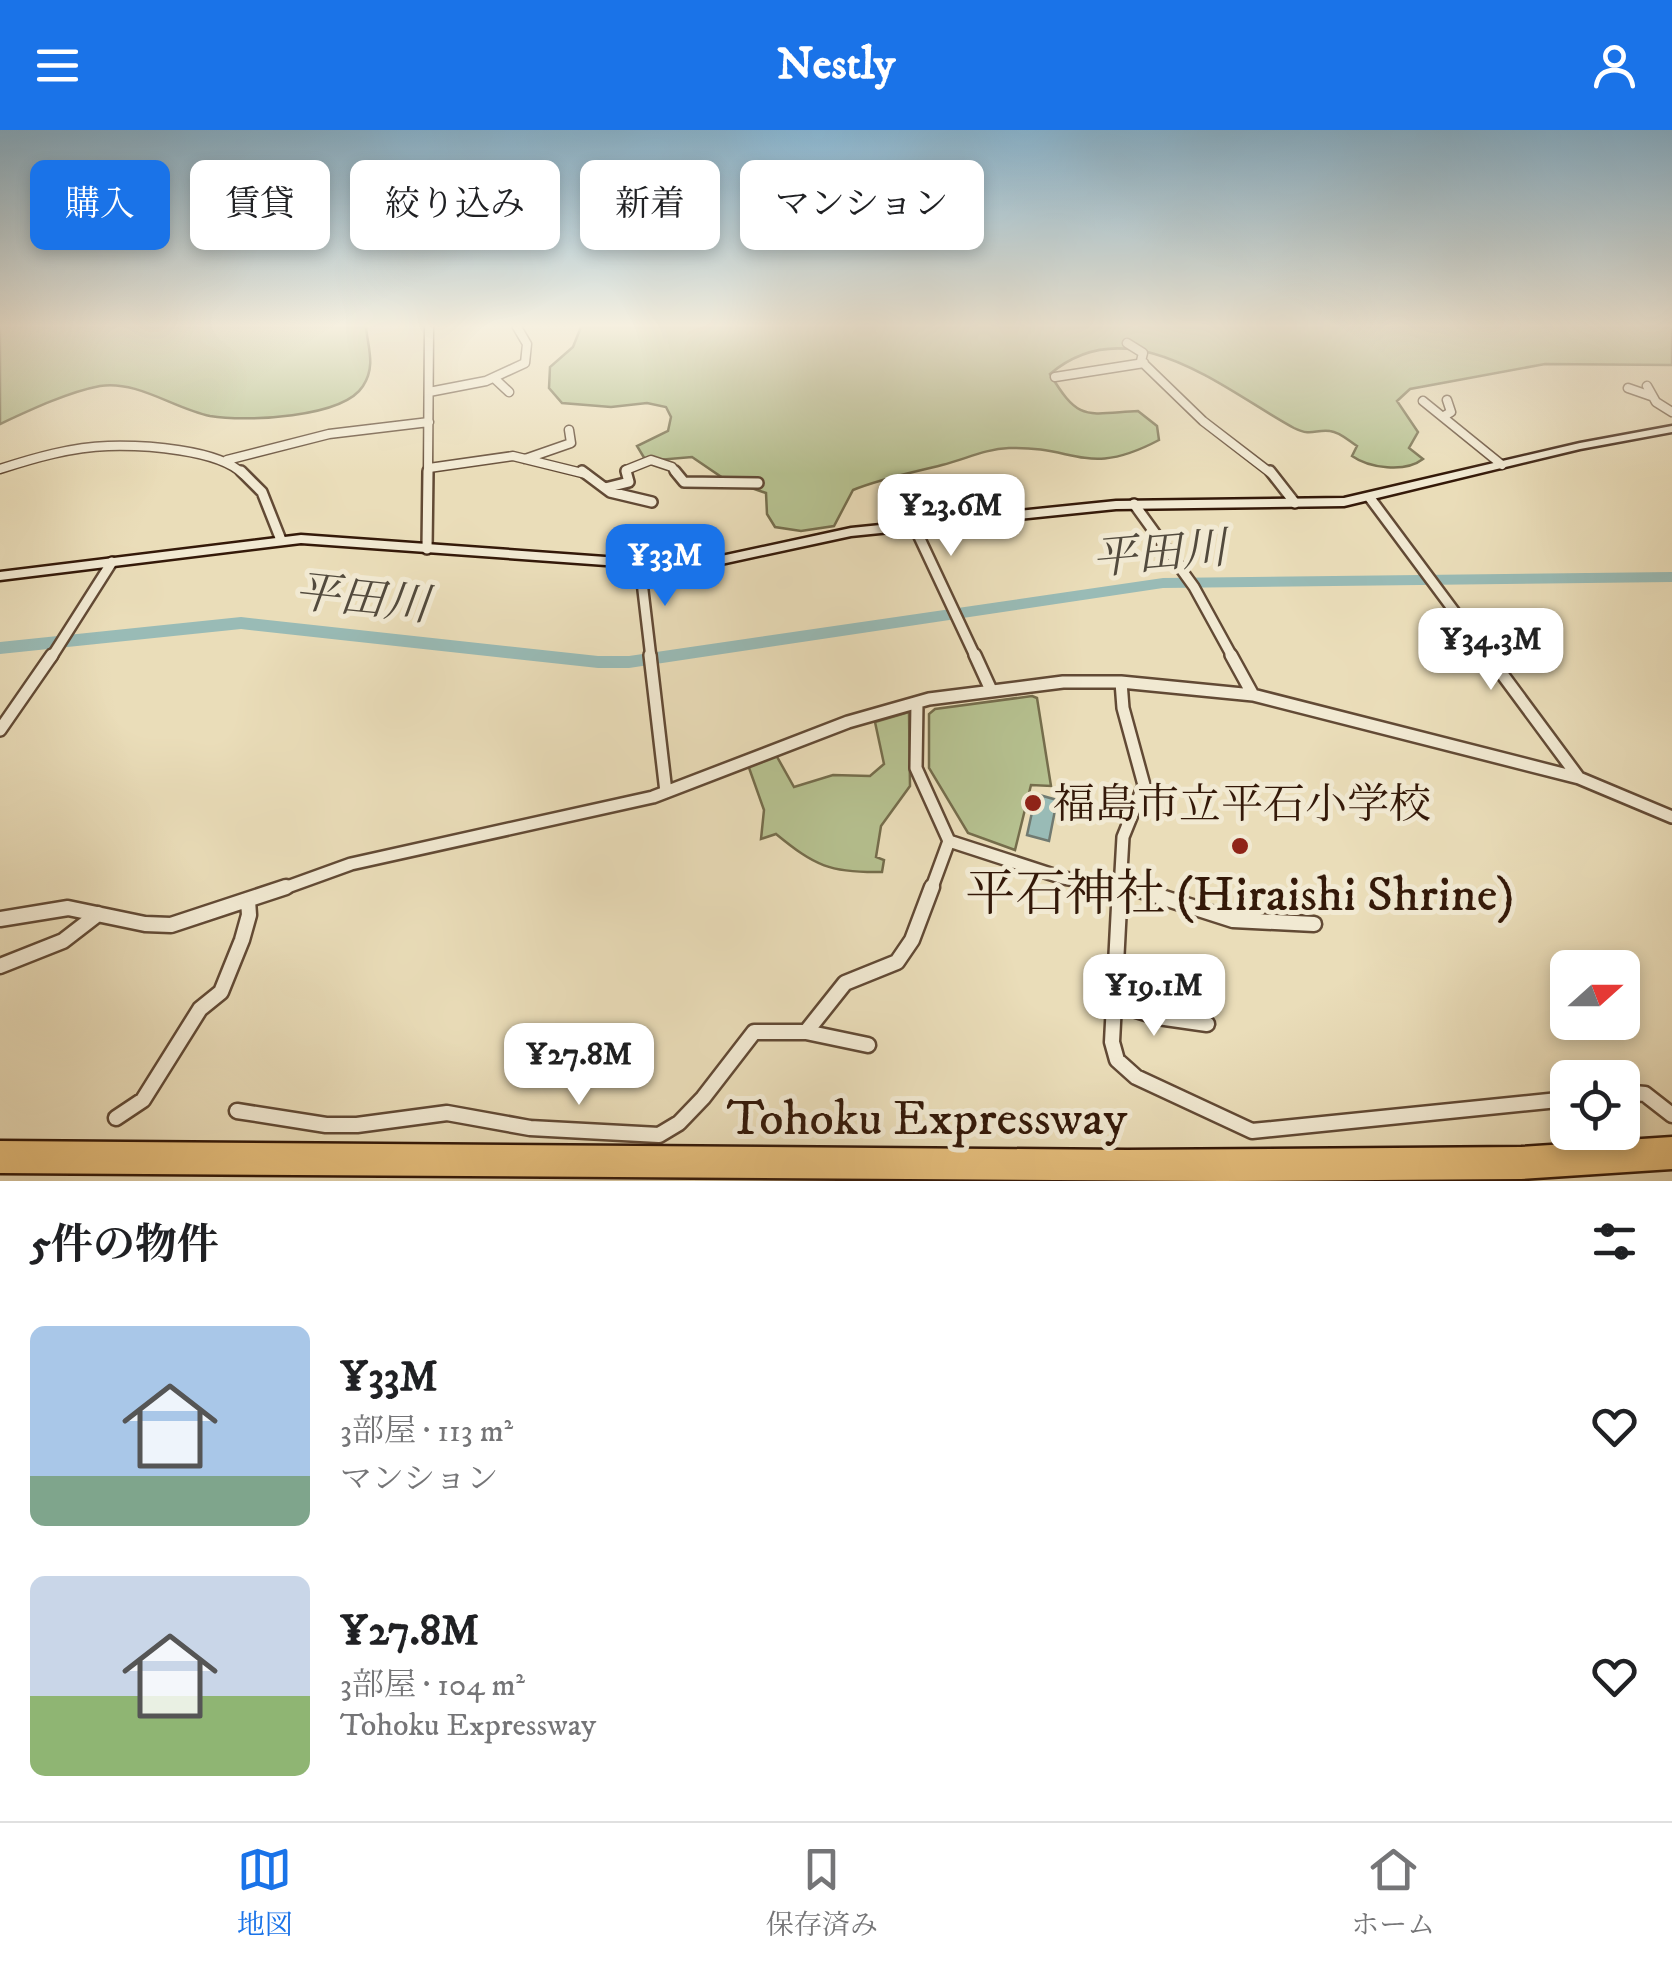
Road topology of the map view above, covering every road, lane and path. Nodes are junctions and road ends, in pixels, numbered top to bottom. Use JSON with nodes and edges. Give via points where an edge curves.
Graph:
{"nodes":[{"id":1,"x":429,"y":376,"type":"edge"},
{"id":2,"x":498,"y":376,"type":"edge"},
{"id":3,"x":1062,"y":376,"type":"edge"},
{"id":4,"x":1157,"y":376,"type":"edge"},
{"id":5,"x":1056,"y":377,"type":"dead end"},
{"id":6,"x":494,"y":378,"type":"junction"},
{"id":7,"x":1647,"y":386,"type":"dead end"},
{"id":8,"x":1628,"y":388,"type":"dead end"},
{"id":9,"x":429,"y":392,"type":"junction"},
{"id":10,"x":509,"y":392,"type":"dead end"},
{"id":11,"x":1651,"y":396,"type":"junction"},
{"id":12,"x":1447,"y":400,"type":"dead end"},
{"id":13,"x":1423,"y":401,"type":"dead end"},
{"id":14,"x":1672,"y":412,"type":"edge"},
{"id":15,"x":1444,"y":416,"type":"junction"},
{"id":16,"x":429,"y":422,"type":"junction"},
{"id":17,"x":1672,"y":429,"type":"edge"},
{"id":18,"x":569,"y":430,"type":"dead end"},
{"id":19,"x":524,"y":459,"type":"junction"},
{"id":20,"x":227,"y":460,"type":"junction"},
{"id":21,"x":1502,"y":465,"type":"junction"},
{"id":22,"x":428,"y":468,"type":"junction"},
{"id":23,"x":0,"y":469,"type":"edge"},
{"id":24,"x":758,"y":483,"type":"dead end"},
{"id":25,"x":605,"y":488,"type":"junction"},
{"id":26,"x":1370,"y":498,"type":"junction"},
{"id":27,"x":652,"y":502,"type":"dead end"},
{"id":28,"x":1295,"y":503,"type":"junction"},
{"id":29,"x":1134,"y":504,"type":"junction"},
{"id":30,"x":914,"y":526,"type":"junction"},
{"id":31,"x":280,"y":540,"type":"junction"},
{"id":32,"x":427,"y":549,"type":"junction"},
{"id":33,"x":112,"y":562,"type":"junction"},
{"id":34,"x":640,"y":566,"type":"junction"},
{"id":35,"x":0,"y":576,"type":"edge"},
{"id":36,"x":1121,"y":682,"type":"junction"},
{"id":37,"x":991,"y":690,"type":"junction"},
{"id":38,"x":1253,"y":695,"type":"junction"},
{"id":39,"x":917,"y":703,"type":"junction"},
{"id":40,"x":0,"y":730,"type":"edge"},
{"id":41,"x":1579,"y":778,"type":"junction"},
{"id":42,"x":666,"y":792,"type":"junction"},
{"id":43,"x":1672,"y":818,"type":"edge"},
{"id":44,"x":949,"y":841,"type":"junction"},
{"id":45,"x":1121,"y":886,"type":"junction"},
{"id":46,"x":248,"y":900,"type":"junction"},
{"id":47,"x":98,"y":914,"type":"junction"},
{"id":48,"x":0,"y":919,"type":"edge"},
{"id":49,"x":1314,"y":924,"type":"dead end"},
{"id":50,"x":0,"y":966,"type":"edge"},
{"id":51,"x":1114,"y":1003,"type":"junction"},
{"id":52,"x":1206,"y":1024,"type":"dead end"},
{"id":53,"x":806,"y":1032,"type":"junction"},
{"id":54,"x":868,"y":1045,"type":"dead end"},
{"id":55,"x":1640,"y":1094,"type":"edge"},
{"id":56,"x":1550,"y":1101,"type":"edge"},
{"id":57,"x":237,"y":1110,"type":"dead end"},
{"id":58,"x":1672,"y":1115,"type":"edge"},
{"id":59,"x":116,"y":1118,"type":"dead end"},
{"id":60,"x":1672,"y":1153,"type":"edge"},
{"id":61,"x":0,"y":1157,"type":"edge"}],
"edges":[{"from":1,"to":9,"type":"street"},
{"from":2,"to":6,"type":"street"},
{"from":3,"to":5,"type":"street"},
{"from":4,"to":28,"type":"street","via":[[1203,422],[1267,467]]},
{"from":6,"to":9,"type":"street"},
{"from":6,"to":10,"type":"street"},
{"from":7,"to":11,"type":"street"},
{"from":8,"to":11,"type":"street"},
{"from":9,"to":16,"type":"street"},
{"from":11,"to":14,"type":"street"},
{"from":12,"to":15,"type":"street","via":[[1451,412]]},
{"from":13,"to":15,"type":"street"},
{"from":15,"to":21,"type":"street"},
{"from":16,"to":20,"type":"street","via":[[329,434]]},
{"from":16,"to":22,"type":"street"},
{"from":17,"to":21,"type":"street"},
{"from":18,"to":19,"type":"street","via":[[572,443]]},
{"from":19,"to":22,"type":"street"},
{"from":19,"to":25,"type":"street","via":[[582,471]]},
{"from":20,"to":23,"type":"street","via":[[107,446]]},
{"from":20,"to":31,"type":"street","via":[[262,492]]},
{"from":21,"to":26,"type":"street"},
{"from":22,"to":32,"type":"street"},
{"from":24,"to":25,"type":"street","via":[[684,482],[672,467],[651,460],[626,470],[629,482]]},
{"from":25,"to":27,"type":"street"},
{"from":26,"to":28,"type":"street"},
{"from":26,"to":41,"type":"street"},
{"from":28,"to":29,"type":"street"},
{"from":29,"to":30,"type":"street"},
{"from":29,"to":38,"type":"street","via":[[1190,581]]},
{"from":30,"to":34,"type":"street","via":[[851,532],[689,567]]},
{"from":30,"to":37,"type":"street"},
{"from":31,"to":32,"type":"street"},
{"from":31,"to":33,"type":"street"},
{"from":32,"to":34,"type":"street"},
{"from":33,"to":35,"type":"street"},
{"from":33,"to":40,"type":"street"},
{"from":34,"to":42,"type":"street"},
{"from":36,"to":37,"type":"street"},
{"from":36,"to":38,"type":"street"},
{"from":36,"to":45,"type":"street","via":[[1144,774],[1123,837]]},
{"from":37,"to":39,"type":"street"},
{"from":38,"to":41,"type":"street"},
{"from":39,"to":42,"type":"street","via":[[848,722]]},
{"from":39,"to":44,"type":"street","via":[[916,768]]},
{"from":41,"to":43,"type":"street"},
{"from":42,"to":46,"type":"street","via":[[351,864]]},
{"from":44,"to":45,"type":"street","via":[[1062,878]]},
{"from":44,"to":53,"type":"street","via":[[912,940],[897,962],[845,983]]},
{"from":45,"to":49,"type":"street","via":[[1233,920]]},
{"from":45,"to":51,"type":"street"},
{"from":46,"to":47,"type":"street","via":[[162,928]]},
{"from":46,"to":59,"type":"street","via":[[242,940],[221,992],[200,1009],[143,1100]]},
{"from":47,"to":48,"type":"street","via":[[60,908]]},
{"from":47,"to":50,"type":"street","via":[[62,941]]},
{"from":51,"to":52,"type":"street"},
{"from":51,"to":56,"type":"street","via":[[1112,1042],[1126,1071],[1252,1132]]},
{"from":53,"to":54,"type":"street"},
{"from":53,"to":57,"type":"street","via":[[754,1032],[703,1098],[659,1134],[530,1128],[447,1113],[326,1125]]},
{"from":55,"to":58,"type":"street"},
{"from":60,"to":61,"type":"highway","name":"Tohoku Expressway","via":[[1520,1163],[1146,1166]]}]}
